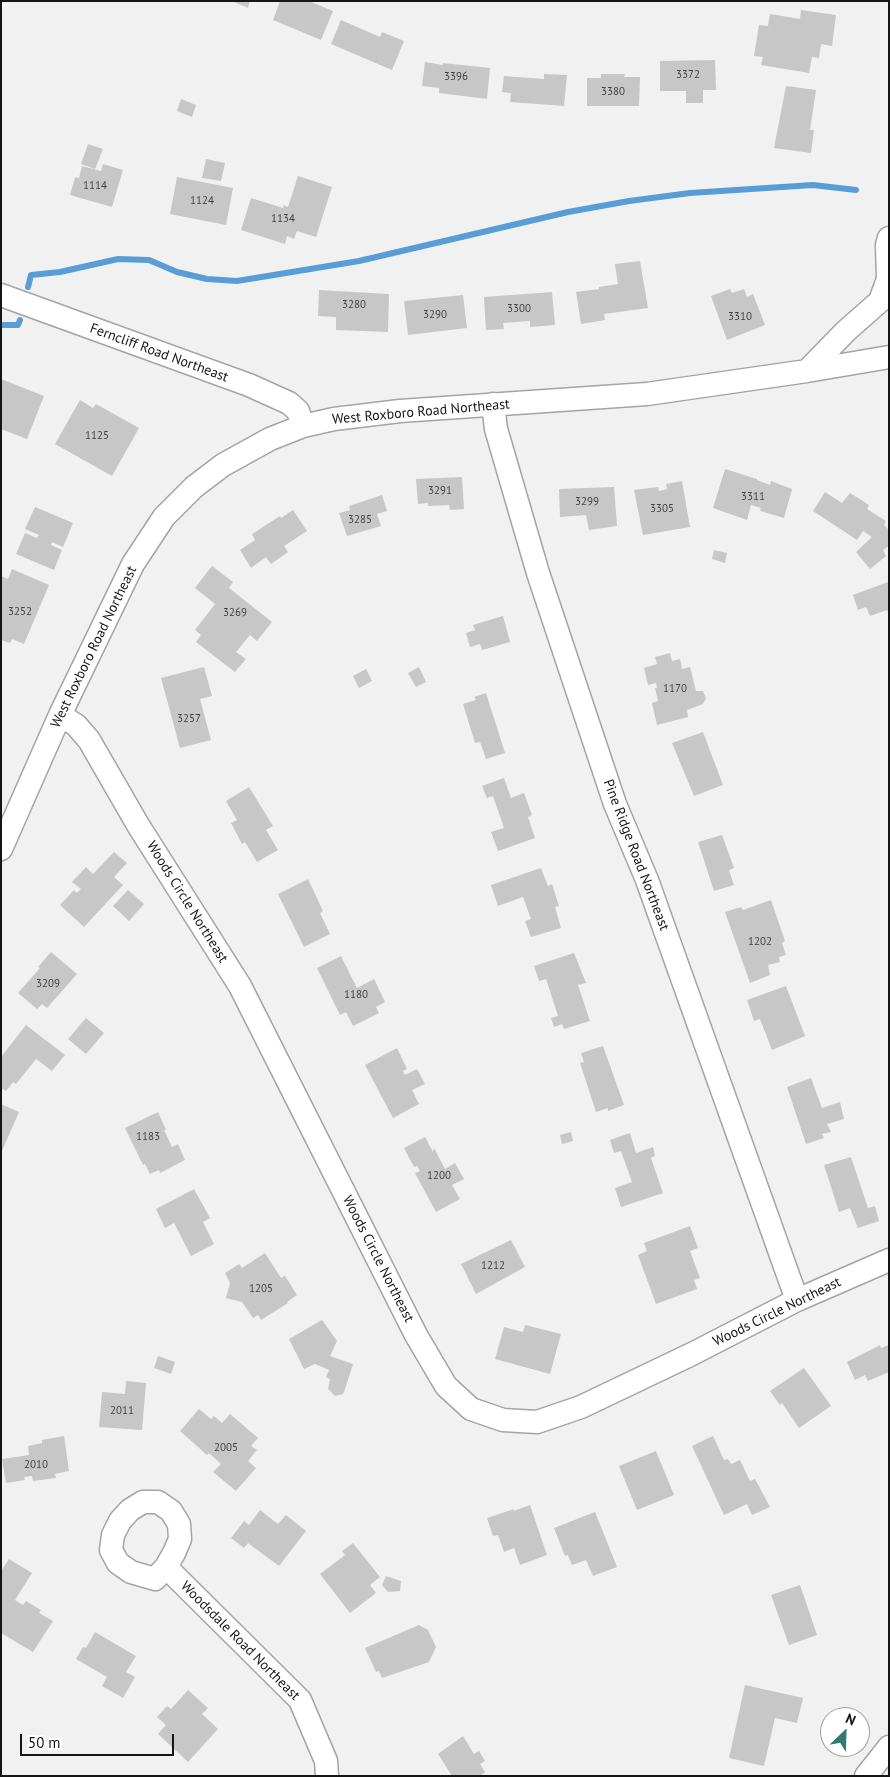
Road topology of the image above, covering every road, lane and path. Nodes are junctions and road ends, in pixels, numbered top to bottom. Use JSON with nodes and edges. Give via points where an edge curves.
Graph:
{"nodes":[{"id":1,"x":889,"y":238,"type":"edge"},
{"id":2,"x":1,"y":295,"type":"edge"},
{"id":3,"x":889,"y":357,"type":"edge"},
{"id":4,"x":807,"y":371,"type":"junction"},
{"id":5,"x":493,"y":404,"type":"junction"},
{"id":6,"x":303,"y":426,"type":"junction"},
{"id":7,"x":60,"y":715,"type":"junction"},
{"id":8,"x":1,"y":850,"type":"edge"},
{"id":9,"x":889,"y":1260,"type":"edge"},
{"id":10,"x":797,"y":1300,"type":"junction"},
{"id":11,"x":166,"y":1567,"type":"dead end"},
{"id":12,"x":889,"y":1747,"type":"edge"},
{"id":13,"x":327,"y":1776,"type":"edge"},
{"id":14,"x":866,"y":1776,"type":"edge"}],
"edges":[{"from":1,"to":4,"type":"street","via":[[888,278],[880,301]]},
{"from":2,"to":6,"type":"street","name":"Ferncliff Road Northeast","via":[[248,385],[289,403],[298,411]]},
{"from":3,"to":4,"type":"street","name":"West Roxboro Road Northeast"},
{"from":4,"to":5,"type":"street","name":"West Roxboro Road Northeast","via":[[647,394]]},
{"from":5,"to":6,"type":"street","name":"West Roxboro Road Northeast","via":[[400,411]]},
{"from":5,"to":10,"type":"street","name":"Pine Ridge Road Northeast","via":[[496,429],[538,573],[615,804],[647,880]]},
{"from":6,"to":7,"type":"street","name":"West Roxboro Road Northeast","via":[[270,439],[224,465],[194,487],[164,517],[133,564]]},
{"from":7,"to":8,"type":"street","name":"West Roxboro Road Northeast"},
{"from":7,"to":10,"type":"street","name":"Woods Circle Northeast","via":[[76,725],[89,740],[138,825],[240,986],[416,1335],[446,1386],[471,1409],[503,1420],[537,1422],[581,1407]]},
{"from":9,"to":10,"type":"street","name":"Woods Circle Northeast"},
{"from":11,"to":13,"type":"street","name":"Woodsdale Road Northeast","via":[[300,1700],[326,1761]]},
{"from":12,"to":14,"type":"street"}]}
